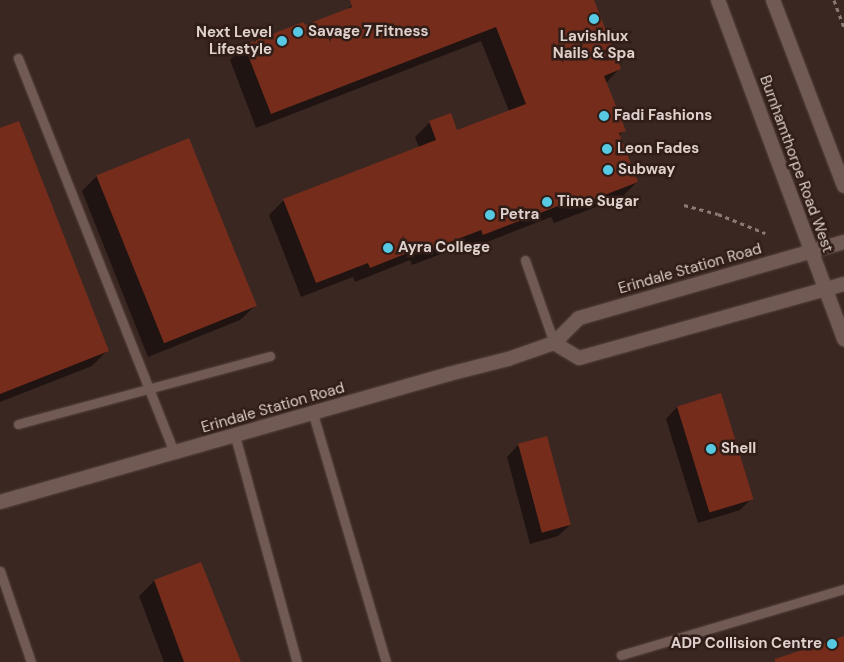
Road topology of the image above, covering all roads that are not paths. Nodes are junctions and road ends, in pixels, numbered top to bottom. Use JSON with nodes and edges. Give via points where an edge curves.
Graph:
{"nodes":[{"id":1,"x":718,"y":0,"type":"edge"},
{"id":2,"x":773,"y":0,"type":"edge"},
{"id":3,"x":18,"y":58,"type":"dead end"},
{"id":4,"x":844,"y":186,"type":"edge"},
{"id":5,"x":844,"y":242,"type":"edge"},
{"id":6,"x":811,"y":252,"type":"junction"},
{"id":7,"x":525,"y":260,"type":"dead end"},
{"id":8,"x":844,"y":284,"type":"edge"},
{"id":9,"x":825,"y":289,"type":"junction"},
{"id":10,"x":844,"y":339,"type":"edge"},
{"id":11,"x":554,"y":343,"type":"junction"},
{"id":12,"x":270,"y":356,"type":"dead end"},
{"id":13,"x":150,"y":388,"type":"junction"},
{"id":14,"x":312,"y":414,"type":"junction"},
{"id":15,"x":18,"y":424,"type":"dead end"},
{"id":16,"x":235,"y":436,"type":"junction"},
{"id":17,"x":174,"y":453,"type":"junction"},
{"id":18,"x":0,"y":502,"type":"edge"},
{"id":19,"x":0,"y":571,"type":"edge"},
{"id":20,"x":844,"y":589,"type":"edge"},
{"id":21,"x":621,"y":654,"type":"dead end"},
{"id":22,"x":31,"y":662,"type":"edge"},
{"id":23,"x":297,"y":662,"type":"edge"},
{"id":24,"x":386,"y":662,"type":"edge"}],
"edges":[{"from":1,"to":6,"type":"street","name":"Burnhamthorpe Road West"},
{"from":2,"to":4,"type":"street"},
{"from":3,"to":13,"type":"lane"},
{"from":5,"to":6,"type":"street","name":"Erindale Station Road"},
{"from":6,"to":9,"type":"street","name":"Burnhamthorpe Road West"},
{"from":6,"to":11,"type":"street","name":"Erindale Station Road","via":[[579,318]]},
{"from":7,"to":11,"type":"lane"},
{"from":8,"to":9,"type":"street"},
{"from":9,"to":10,"type":"street","name":"Burnhamthorpe Road West"},
{"from":9,"to":11,"type":"street","via":[[579,358]]},
{"from":11,"to":14,"type":"street","name":"Erindale Station Road"},
{"from":12,"to":13,"type":"lane"},
{"from":13,"to":15,"type":"lane"},
{"from":13,"to":17,"type":"lane"},
{"from":14,"to":16,"type":"street","name":"Erindale Station Road"},
{"from":14,"to":24,"type":"lane"},
{"from":16,"to":17,"type":"street","name":"Erindale Station Road"},
{"from":16,"to":23,"type":"lane"},
{"from":17,"to":18,"type":"street","name":"Erindale Station Road"},
{"from":19,"to":22,"type":"lane"},
{"from":20,"to":21,"type":"lane"}]}
